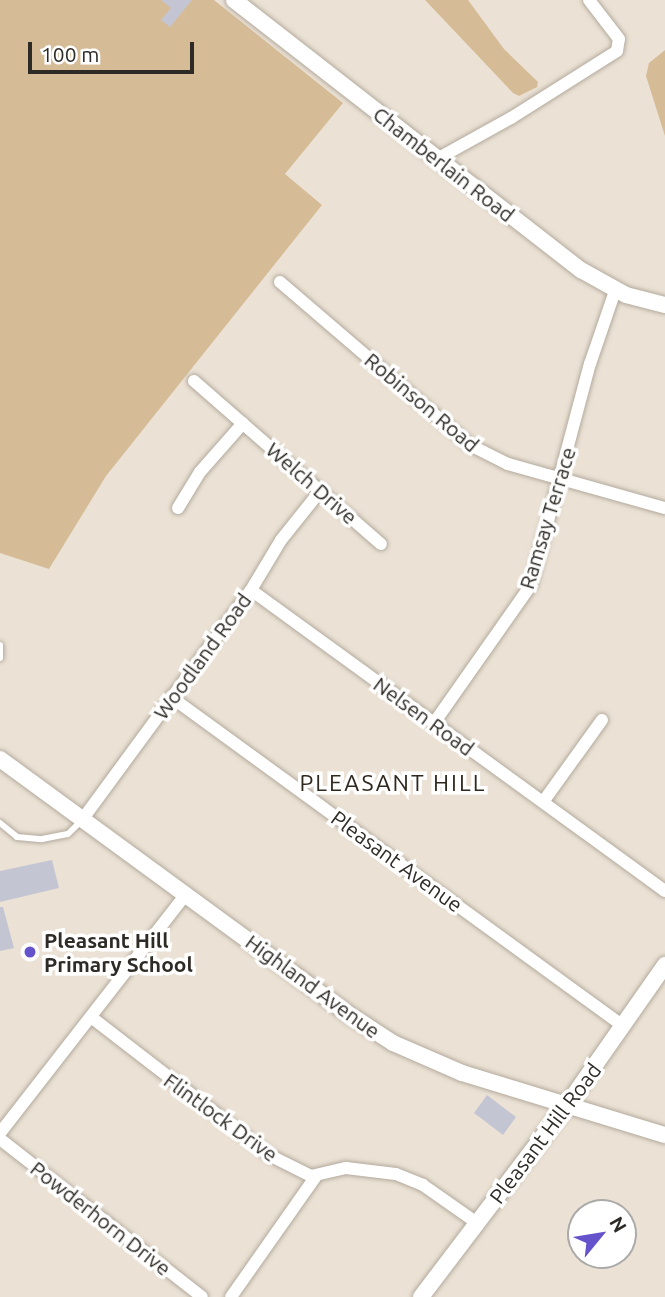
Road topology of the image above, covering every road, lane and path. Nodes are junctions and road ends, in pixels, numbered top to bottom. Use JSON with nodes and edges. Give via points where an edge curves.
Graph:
{"nodes":[{"id":1,"x":234,"y":0,"type":"edge"},
{"id":2,"x":589,"y":0,"type":"edge"},
{"id":3,"x":437,"y":159,"type":"junction"},
{"id":4,"x":280,"y":282,"type":"dead end"},
{"id":5,"x":615,"y":290,"type":"junction"},
{"id":6,"x":665,"y":305,"type":"edge"},
{"id":7,"x":194,"y":382,"type":"dead end"},
{"id":8,"x":243,"y":423,"type":"junction"},
{"id":9,"x":561,"y":480,"type":"junction"},
{"id":10,"x":321,"y":490,"type":"junction"},
{"id":11,"x":178,"y":508,"type":"dead end"},
{"id":12,"x":665,"y":508,"type":"edge"},
{"id":13,"x":381,"y":544,"type":"dead end"},
{"id":14,"x":251,"y":590,"type":"junction"},
{"id":15,"x":0,"y":645,"type":"edge"},
{"id":16,"x":0,"y":658,"type":"edge"},
{"id":17,"x":171,"y":697,"type":"junction"},
{"id":18,"x":602,"y":720,"type":"dead end"},
{"id":19,"x":434,"y":723,"type":"junction"},
{"id":20,"x":0,"y":759,"type":"edge"},
{"id":21,"x":543,"y":802,"type":"junction"},
{"id":22,"x":82,"y":820,"type":"junction"},
{"id":23,"x":0,"y":823,"type":"edge"},
{"id":24,"x":665,"y":891,"type":"edge"},
{"id":25,"x":186,"y":894,"type":"junction"},
{"id":26,"x":665,"y":965,"type":"edge"},
{"id":27,"x":91,"y":1017,"type":"junction"},
{"id":28,"x":623,"y":1026,"type":"junction"},
{"id":29,"x":567,"y":1105,"type":"junction"},
{"id":30,"x":0,"y":1133,"type":"edge"},
{"id":31,"x":665,"y":1135,"type":"edge"},
{"id":32,"x":0,"y":1139,"type":"edge"},
{"id":33,"x":316,"y":1176,"type":"junction"},
{"id":34,"x":477,"y":1223,"type":"junction"},
{"id":35,"x":202,"y":1297,"type":"edge"},
{"id":36,"x":231,"y":1297,"type":"edge"},
{"id":37,"x":421,"y":1297,"type":"edge"}],
"edges":[{"from":1,"to":3,"type":"street","name":"Chamberlain Road"},
{"from":2,"to":3,"type":"street","via":[[619,39],[617,51]]},
{"from":3,"to":5,"type":"street","name":"Chamberlain Road","via":[[573,265]]},
{"from":4,"to":9,"type":"street","name":"Robinson Road","via":[[470,445],[508,464]]},
{"from":5,"to":6,"type":"street","name":"Chamberlain Road"},
{"from":5,"to":9,"type":"street","name":"Ramsay Terrace","via":[[590,364]]},
{"from":7,"to":8,"type":"street","name":"Welch Drive"},
{"from":8,"to":10,"type":"street","name":"Welch Drive"},
{"from":8,"to":11,"type":"street","via":[[200,472]]},
{"from":9,"to":12,"type":"street","name":"Robinson Road"},
{"from":9,"to":19,"type":"street","name":"Ramsay Terrace","via":[[526,594]]},
{"from":10,"to":13,"type":"street","name":"Welch Drive"},
{"from":10,"to":14,"type":"street","name":"Woodland Road","via":[[275,549]]},
{"from":14,"to":17,"type":"street","name":"Woodland Road"},
{"from":14,"to":19,"type":"street","name":"Nelsen Road"},
{"from":15,"to":16,"type":"lane"},
{"from":17,"to":22,"type":"street","name":"Woodland Road"},
{"from":17,"to":28,"type":"street","name":"Pleasant Avenue"},
{"from":18,"to":21,"type":"street"},
{"from":19,"to":21,"type":"street","name":"Nelsen Road"},
{"from":20,"to":22,"type":"street","name":"Highland Avenue"},
{"from":21,"to":24,"type":"street","name":"Nelsen Road"},
{"from":22,"to":23,"type":"lane","via":[[68,834],[42,839],[17,837]]},
{"from":22,"to":25,"type":"street","name":"Highland Avenue"},
{"from":25,"to":27,"type":"street"},
{"from":25,"to":29,"type":"street","name":"Highland Avenue","via":[[393,1043],[462,1073]]},
{"from":26,"to":28,"type":"street","name":"Pleasant Hill Road"},
{"from":27,"to":30,"type":"street"},
{"from":27,"to":33,"type":"street","name":"Flintlock Drive","via":[[254,1146]]},
{"from":28,"to":29,"type":"street","name":"Pleasant Hill Road"},
{"from":29,"to":31,"type":"street","name":"Highland Avenue"},
{"from":29,"to":34,"type":"street","name":"Pleasant Hill Road"},
{"from":32,"to":35,"type":"street","name":"Powderhorn Drive"},
{"from":33,"to":34,"type":"street","via":[[346,1168],[396,1174],[423,1185]]},
{"from":33,"to":36,"type":"street"},
{"from":34,"to":37,"type":"street","name":"Pleasant Hill Road"}]}
